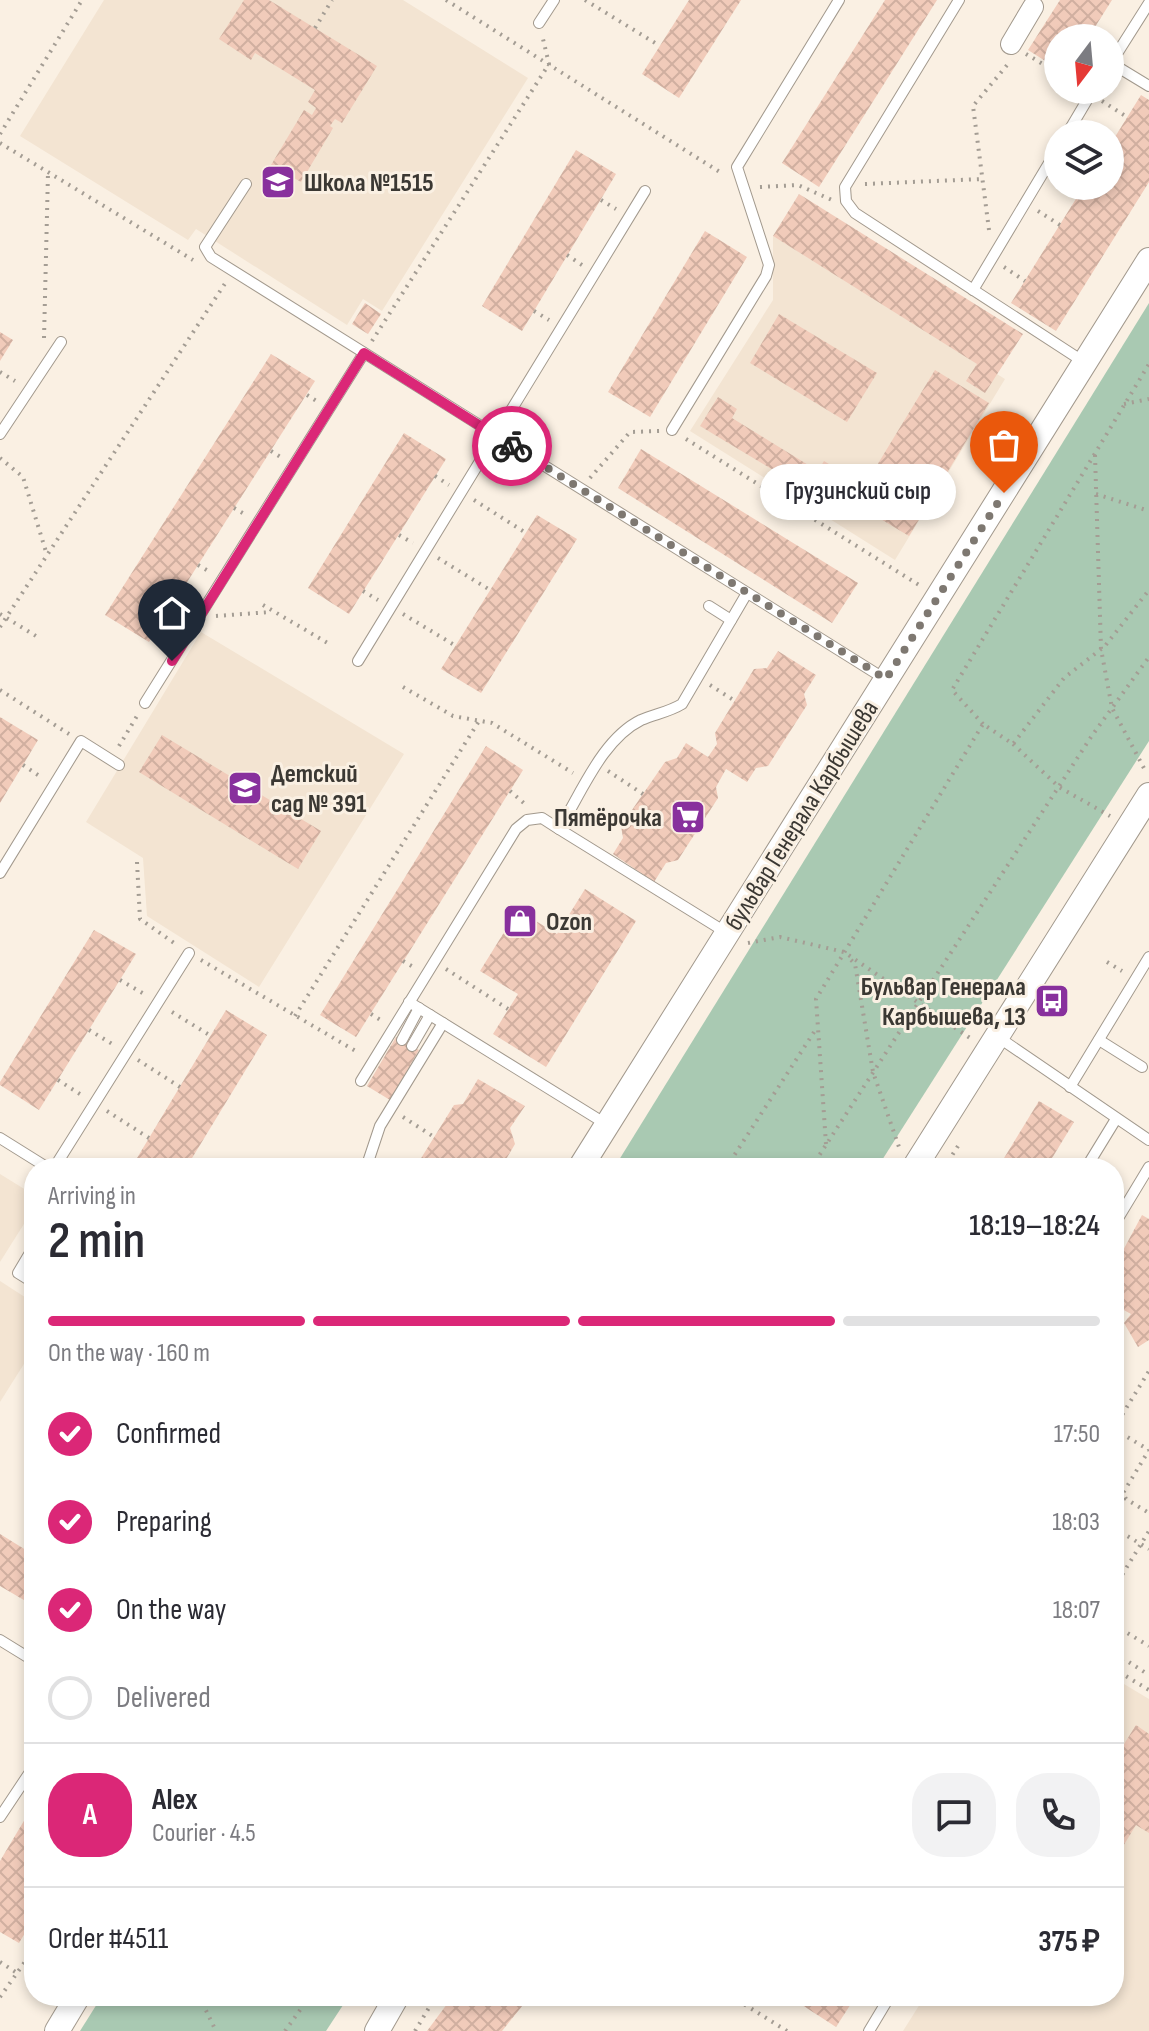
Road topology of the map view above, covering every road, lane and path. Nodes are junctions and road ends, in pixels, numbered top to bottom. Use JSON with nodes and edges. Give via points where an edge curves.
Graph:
{"nodes":[{"id":1,"x":82,"y":0,"type":"edge"},
{"id":2,"x":332,"y":0,"type":"edge"},
{"id":3,"x":446,"y":0,"type":"edge"},
{"id":4,"x":554,"y":0,"type":"edge"},
{"id":5,"x":585,"y":0,"type":"edge"},
{"id":6,"x":839,"y":0,"type":"edge"},
{"id":7,"x":959,"y":0,"type":"edge"},
{"id":8,"x":1031,"y":2,"type":"edge"},
{"id":9,"x":1149,"y":3,"type":"edge"},
{"id":10,"x":539,"y":23,"type":"joint"},
{"id":11,"x":315,"y":28,"type":"dead end"},
{"id":12,"x":1124,"y":43,"type":"edge"},
{"id":13,"x":660,"y":46,"type":"dead end"},
{"id":14,"x":1015,"y":47,"type":"junction"},
{"id":15,"x":549,"y":64,"type":"junction"},
{"id":16,"x":1044,"y":65,"type":"edge"},
{"id":17,"x":1124,"y":72,"type":"edge"},
{"id":18,"x":1149,"y":86,"type":"edge"},
{"id":19,"x":1109,"y":104,"type":"edge"},
{"id":20,"x":1127,"y":117,"type":"dead end"},
{"id":21,"x":0,"y":134,"type":"edge"},
{"id":22,"x":0,"y":143,"type":"edge"},
{"id":23,"x":1044,"y":171,"type":"edge"},
{"id":24,"x":48,"y":173,"type":"junction"},
{"id":25,"x":982,"y":179,"type":"junction"},
{"id":26,"x":246,"y":184,"type":"dead end"},
{"id":27,"x":847,"y":185,"type":"junction"},
{"id":28,"x":744,"y":187,"type":"junction"},
{"id":29,"x":645,"y":191,"type":"dead end"},
{"id":30,"x":846,"y":201,"type":"junction"},
{"id":31,"x":1025,"y":203,"type":"junction"},
{"id":32,"x":1060,"y":225,"type":"dead end"},
{"id":33,"x":992,"y":258,"type":"junction"},
{"id":34,"x":1149,"y":260,"type":"edge"},
{"id":35,"x":203,"y":265,"type":"dead end"},
{"id":36,"x":215,"y":273,"type":"dead end"},
{"id":37,"x":227,"y":280,"type":"junction"},
{"id":38,"x":1025,"y":281,"type":"dead end"},
{"id":39,"x":240,"y":289,"type":"dead end"},
{"id":40,"x":973,"y":290,"type":"junction"},
{"id":41,"x":61,"y":342,"type":"dead end"},
{"id":42,"x":364,"y":353,"type":"junction"},
{"id":43,"x":1086,"y":363,"type":"junction"},
{"id":44,"x":1149,"y":364,"type":"edge"},
{"id":45,"x":43,"y":369,"type":"junction"},
{"id":46,"x":1149,"y":399,"type":"edge"},
{"id":47,"x":1124,"y":404,"type":"junction"},
{"id":48,"x":672,"y":430,"type":"junction"},
{"id":49,"x":0,"y":434,"type":"edge"},
{"id":50,"x":494,"y":435,"type":"junction"},
{"id":51,"x":1095,"y":452,"type":"junction"},
{"id":52,"x":0,"y":458,"type":"edge"},
{"id":53,"x":581,"y":489,"type":"junction"},
{"id":54,"x":460,"y":491,"type":"junction"},
{"id":55,"x":1096,"y":494,"type":"junction"},
{"id":56,"x":1149,"y":511,"type":"edge"},
{"id":57,"x":526,"y":533,"type":"dead end"},
{"id":58,"x":425,"y":550,"type":"junction"},
{"id":59,"x":47,"y":555,"type":"junction"},
{"id":60,"x":490,"y":590,"type":"dead end"},
{"id":61,"x":1149,"y":590,"type":"edge"},
{"id":62,"x":747,"y":593,"type":"junction"},
{"id":63,"x":938,"y":597,"type":"junction"},
{"id":64,"x":263,"y":605,"type":"dead end"},
{"id":65,"x":709,"y":606,"type":"dead end"},
{"id":66,"x":390,"y":607,"type":"junction"},
{"id":67,"x":273,"y":612,"type":"junction"},
{"id":68,"x":0,"y":614,"type":"edge"},
{"id":69,"x":6,"y":618,"type":"junction"},
{"id":70,"x":199,"y":618,"type":"junction"},
{"id":71,"x":731,"y":620,"type":"junction"},
{"id":72,"x":0,"y":627,"type":"edge"},
{"id":73,"x":36,"y":636,"type":"dead end"},
{"id":74,"x":331,"y":645,"type":"dead end"},
{"id":75,"x":456,"y":646,"type":"dead end"},
{"id":76,"x":1101,"y":649,"type":"junction"},
{"id":77,"x":1149,"y":657,"type":"edge"},
{"id":78,"x":358,"y":661,"type":"dead end"},
{"id":79,"x":698,"y":677,"type":"junction"},
{"id":80,"x":886,"y":679,"type":"junction"},
{"id":81,"x":403,"y":687,"type":"dead end"},
{"id":82,"x":0,"y":690,"type":"edge"},
{"id":83,"x":735,"y":701,"type":"dead end"},
{"id":84,"x":145,"y":703,"type":"joint"},
{"id":85,"x":1112,"y":708,"type":"junction"},
{"id":86,"x":479,"y":721,"type":"junction"},
{"id":87,"x":983,"y":724,"type":"junction"},
{"id":88,"x":81,"y":741,"type":"junction"},
{"id":89,"x":1013,"y":744,"type":"junction"},
{"id":90,"x":115,"y":762,"type":"joint"},
{"id":91,"x":599,"y":765,"type":"junction"},
{"id":92,"x":1149,"y":779,"type":"edge"},
{"id":93,"x":588,"y":782,"type":"junction"},
{"id":94,"x":1059,"y":787,"type":"junction"},
{"id":95,"x":643,"y":794,"type":"dead end"},
{"id":96,"x":1141,"y":815,"type":"edge"},
{"id":97,"x":559,"y":829,"type":"junction"},
{"id":98,"x":137,"y":862,"type":"dead end"},
{"id":99,"x":0,"y":873,"type":"edge"},
{"id":100,"x":722,"y":941,"type":"junction"},
{"id":101,"x":844,"y":952,"type":"junction"},
{"id":102,"x":189,"y":953,"type":"junction"},
{"id":103,"x":1149,"y":957,"type":"edge"},
{"id":104,"x":434,"y":962,"type":"junction"},
{"id":105,"x":918,"y":1002,"type":"junction"},
{"id":106,"x":414,"y":1005,"type":"junction"},
{"id":107,"x":508,"y":1009,"type":"dead end"},
{"id":108,"x":430,"y":1015,"type":"junction"},
{"id":109,"x":295,"y":1016,"type":"junction"},
{"id":110,"x":443,"y":1023,"type":"junction"},
{"id":111,"x":818,"y":1027,"type":"junction"},
{"id":112,"x":402,"y":1040,"type":"dead end"},
{"id":113,"x":1099,"y":1040,"type":"junction"},
{"id":114,"x":992,"y":1045,"type":"junction"},
{"id":115,"x":412,"y":1046,"type":"dead end"},
{"id":116,"x":375,"y":1057,"type":"junction"},
{"id":117,"x":1142,"y":1067,"type":"dead end"},
{"id":118,"x":873,"y":1072,"type":"junction"},
{"id":119,"x":361,"y":1081,"type":"dead end"},
{"id":120,"x":1070,"y":1087,"type":"junction"},
{"id":121,"x":390,"y":1109,"type":"junction"},
{"id":122,"x":1116,"y":1119,"type":"junction"},
{"id":123,"x":607,"y":1125,"type":"junction"},
{"id":124,"x":434,"y":1137,"type":"dead end"},
{"id":125,"x":0,"y":1138,"type":"edge"},
{"id":126,"x":1149,"y":1140,"type":"edge"},
{"id":127,"x":826,"y":1144,"type":"junction"},
{"id":128,"x":32,"y":1158,"type":"edge"},
{"id":129,"x":60,"y":1158,"type":"edge"},
{"id":130,"x":369,"y":1158,"type":"edge"},
{"id":131,"x":586,"y":1158,"type":"edge"},
{"id":132,"x":733,"y":1158,"type":"edge"},
{"id":133,"x":817,"y":1158,"type":"edge"},
{"id":134,"x":903,"y":1158,"type":"edge"},
{"id":135,"x":920,"y":1158,"type":"edge"},
{"id":136,"x":1092,"y":1158,"type":"edge"},
{"id":137,"x":1149,"y":1167,"type":"edge"},
{"id":138,"x":1124,"y":1208,"type":"edge"},
{"id":139,"x":1149,"y":1371,"type":"edge"},
{"id":140,"x":1124,"y":1412,"type":"edge"},
{"id":141,"x":1124,"y":1435,"type":"edge"},
{"id":142,"x":1124,"y":1491,"type":"edge"},
{"id":143,"x":1124,"y":1495,"type":"edge"},
{"id":144,"x":1149,"y":1513,"type":"edge"},
{"id":145,"x":1149,"y":1531,"type":"edge"},
{"id":146,"x":1124,"y":1534,"type":"edge"},
{"id":147,"x":1141,"y":1544,"type":"junction"},
{"id":148,"x":1149,"y":1549,"type":"edge"},
{"id":149,"x":1126,"y":1569,"type":"joint"},
{"id":150,"x":1124,"y":1572,"type":"edge"},
{"id":151,"x":1124,"y":1631,"type":"edge"},
{"id":152,"x":0,"y":1640,"type":"edge"},
{"id":153,"x":1149,"y":1646,"type":"edge"},
{"id":154,"x":24,"y":1655,"type":"edge"},
{"id":155,"x":1124,"y":1659,"type":"edge"},
{"id":156,"x":1124,"y":1675,"type":"edge"},
{"id":157,"x":1149,"y":1675,"type":"edge"},
{"id":158,"x":1149,"y":1690,"type":"edge"},
{"id":159,"x":24,"y":1781,"type":"edge"},
{"id":160,"x":0,"y":1817,"type":"edge"},
{"id":161,"x":0,"y":1962,"type":"edge"},
{"id":162,"x":24,"y":1963,"type":"edge"},
{"id":163,"x":17,"y":1973,"type":"junction"},
{"id":164,"x":0,"y":1997,"type":"edge"},
{"id":165,"x":72,"y":2006,"type":"edge"},
{"id":166,"x":204,"y":2006,"type":"edge"},
{"id":167,"x":303,"y":2006,"type":"edge"},
{"id":168,"x":391,"y":2006,"type":"edge"},
{"id":169,"x":430,"y":2006,"type":"edge"},
{"id":170,"x":747,"y":2006,"type":"edge"},
{"id":171,"x":884,"y":2006,"type":"edge"},
{"id":172,"x":57,"y":2031,"type":"edge"},
{"id":173,"x":216,"y":2031,"type":"edge"},
{"id":174,"x":285,"y":2031,"type":"edge"},
{"id":175,"x":377,"y":2031,"type":"edge"},
{"id":176,"x":415,"y":2031,"type":"edge"},
{"id":177,"x":787,"y":2031,"type":"edge"},
{"id":178,"x":869,"y":2031,"type":"edge"}],
"edges":[{"from":1,"to":21,"type":"path"},
{"from":2,"to":11,"type":"path"},
{"from":3,"to":15,"type":"path"},
{"from":4,"to":10,"type":"lane"},
{"from":5,"to":13,"type":"path"},
{"from":6,"to":28,"type":"lane","via":[[746,148],[737,167]]},
{"from":7,"to":27,"type":"lane"},
{"from":8,"to":14,"type":"street"},
{"from":9,"to":12,"type":"lane"},
{"from":10,"to":15,"type":"path"},
{"from":14,"to":16,"type":"path"},
{"from":14,"to":25,"type":"path","via":[[973,106]]},
{"from":15,"to":28,"type":"path"},
{"from":15,"to":42,"type":"path"},
{"from":17,"to":18,"type":"lane"},
{"from":19,"to":20,"type":"path"},
{"from":22,"to":24,"type":"path"},
{"from":23,"to":31,"type":"lane"},
{"from":24,"to":35,"type":"path"},
{"from":24,"to":45,"type":"path"},
{"from":25,"to":27,"type":"path"},
{"from":25,"to":33,"type":"path"},
{"from":26,"to":42,"type":"lane","via":[[205,247],[211,257]]},
{"from":27,"to":30,"type":"lane"},
{"from":28,"to":30,"type":"path","via":[[798,185],[826,200]]},
{"from":28,"to":48,"type":"lane","via":[[769,265],[766,276]]},
{"from":29,"to":50,"type":"lane"},
{"from":30,"to":40,"type":"lane","via":[[855,213]]},
{"from":31,"to":32,"type":"path"},
{"from":31,"to":33,"type":"lane"},
{"from":33,"to":38,"type":"path"},
{"from":33,"to":40,"type":"lane"},
{"from":34,"to":43,"type":"street","name":"бульвар Генерала Карбышева"},
{"from":36,"to":37,"type":"path"},
{"from":37,"to":39,"type":"path"},
{"from":37,"to":59,"type":"path"},
{"from":40,"to":43,"type":"lane"},
{"from":41,"to":45,"type":"lane"},
{"from":42,"to":50,"type":"lane"},
{"from":42,"to":70,"type":"lane"},
{"from":43,"to":63,"type":"street","name":"бульвар Генерала Карбышева"},
{"from":44,"to":47,"type":"path"},
{"from":45,"to":49,"type":"lane"},
{"from":46,"to":47,"type":"path"},
{"from":47,"to":51,"type":"path"},
{"from":48,"to":53,"type":"path","via":[[630,432]]},
{"from":48,"to":63,"type":"path"},
{"from":50,"to":53,"type":"lane"},
{"from":50,"to":54,"type":"lane"},
{"from":51,"to":55,"type":"path"},
{"from":51,"to":87,"type":"path","via":[[952,690]]},
{"from":52,"to":59,"type":"path","via":[[23,477]]},
{"from":53,"to":62,"type":"lane"},
{"from":54,"to":57,"type":"path"},
{"from":54,"to":58,"type":"lane"},
{"from":55,"to":56,"type":"path"},
{"from":55,"to":76,"type":"path"},
{"from":58,"to":60,"type":"path"},
{"from":58,"to":66,"type":"lane"},
{"from":59,"to":69,"type":"path"},
{"from":61,"to":76,"type":"path"},
{"from":62,"to":71,"type":"lane"},
{"from":62,"to":80,"type":"lane"},
{"from":63,"to":80,"type":"street","name":"бульвар Генерала Карбышева"},
{"from":64,"to":67,"type":"path"},
{"from":65,"to":71,"type":"lane"},
{"from":66,"to":75,"type":"path"},
{"from":66,"to":78,"type":"lane"},
{"from":67,"to":70,"type":"path"},
{"from":67,"to":74,"type":"path"},
{"from":68,"to":69,"type":"path"},
{"from":69,"to":72,"type":"path"},
{"from":69,"to":73,"type":"path"},
{"from":70,"to":84,"type":"lane"},
{"from":71,"to":79,"type":"lane"},
{"from":76,"to":85,"type":"path"},
{"from":76,"to":89,"type":"path","via":[[1064,678]]},
{"from":77,"to":85,"type":"path"},
{"from":79,"to":83,"type":"path"},
{"from":79,"to":91,"type":"lane","via":[[682,704],[641,720],[613,741]]},
{"from":80,"to":100,"type":"street","name":"бульвар Генерала Карбышева"},
{"from":81,"to":86,"type":"path","via":[[453,716]]},
{"from":82,"to":88,"type":"path"},
{"from":84,"to":90,"type":"path"},
{"from":85,"to":92,"type":"path"},
{"from":85,"to":94,"type":"path"},
{"from":86,"to":93,"type":"path","via":[[492,723]]},
{"from":86,"to":109,"type":"path"},
{"from":87,"to":89,"type":"path"},
{"from":87,"to":101,"type":"path"},
{"from":88,"to":90,"type":"lane"},
{"from":88,"to":99,"type":"lane"},
{"from":89,"to":94,"type":"path"},
{"from":91,"to":93,"type":"lane"},
{"from":91,"to":95,"type":"path"},
{"from":93,"to":97,"type":"lane"},
{"from":94,"to":96,"type":"path"},
{"from":94,"to":105,"type":"path"},
{"from":96,"to":114,"type":"street"},
{"from":97,"to":100,"type":"lane"},
{"from":97,"to":104,"type":"lane","via":[[542,818],[527,820],[516,829]]},
{"from":98,"to":102,"type":"path","via":[[140,919]]},
{"from":100,"to":101,"type":"path","via":[[780,937]]},
{"from":100,"to":123,"type":"street","name":"бульвар Генерала Карбышева"},
{"from":101,"to":105,"type":"path"},
{"from":101,"to":111,"type":"path","via":[[816,999]]},
{"from":101,"to":118,"type":"path","via":[[855,964]]},
{"from":102,"to":109,"type":"path"},
{"from":102,"to":129,"type":"lane"},
{"from":103,"to":113,"type":"lane"},
{"from":104,"to":106,"type":"lane"},
{"from":104,"to":107,"type":"path"},
{"from":105,"to":114,"type":"path"},
{"from":105,"to":118,"type":"path"},
{"from":106,"to":108,"type":"lane"},
{"from":106,"to":112,"type":"lane"},
{"from":106,"to":116,"type":"lane"},
{"from":108,"to":110,"type":"lane"},
{"from":108,"to":115,"type":"lane"},
{"from":109,"to":116,"type":"path","via":[[356,1053]]},
{"from":110,"to":121,"type":"lane"},
{"from":110,"to":123,"type":"lane"},
{"from":111,"to":127,"type":"path"},
{"from":111,"to":132,"type":"path"},
{"from":113,"to":117,"type":"lane"},
{"from":113,"to":120,"type":"lane"},
{"from":114,"to":120,"type":"lane"},
{"from":114,"to":135,"type":"street"},
{"from":116,"to":119,"type":"lane"},
{"from":118,"to":127,"type":"path"},
{"from":118,"to":134,"type":"path"},
{"from":120,"to":122,"type":"lane"},
{"from":121,"to":124,"type":"path"},
{"from":121,"to":130,"type":"lane"},
{"from":122,"to":126,"type":"lane"},
{"from":122,"to":136,"type":"lane"},
{"from":123,"to":131,"type":"street","name":"бульвар Генерала Карбышева"},
{"from":125,"to":128,"type":"lane"},
{"from":127,"to":133,"type":"path"},
{"from":137,"to":138,"type":"lane"},
{"from":139,"to":140,"type":"path"},
{"from":141,"to":142,"type":"path","via":[[1149,1450]]},
{"from":143,"to":144,"type":"path"},
{"from":145,"to":147,"type":"path"},
{"from":146,"to":147,"type":"path"},
{"from":147,"to":148,"type":"path"},
{"from":147,"to":149,"type":"path"},
{"from":149,"to":150,"type":"path"},
{"from":151,"to":153,"type":"path"},
{"from":152,"to":154,"type":"lane"},
{"from":155,"to":157,"type":"path"},
{"from":156,"to":158,"type":"path"},
{"from":159,"to":160,"type":"lane"},
{"from":161,"to":163,"type":"path"},
{"from":162,"to":163,"type":"path"},
{"from":163,"to":164,"type":"path"},
{"from":165,"to":172,"type":"street"},
{"from":166,"to":173,"type":"path"},
{"from":167,"to":174,"type":"path"},
{"from":168,"to":175,"type":"street"},
{"from":169,"to":176,"type":"path"},
{"from":170,"to":177,"type":"path"},
{"from":171,"to":178,"type":"lane"}]}
